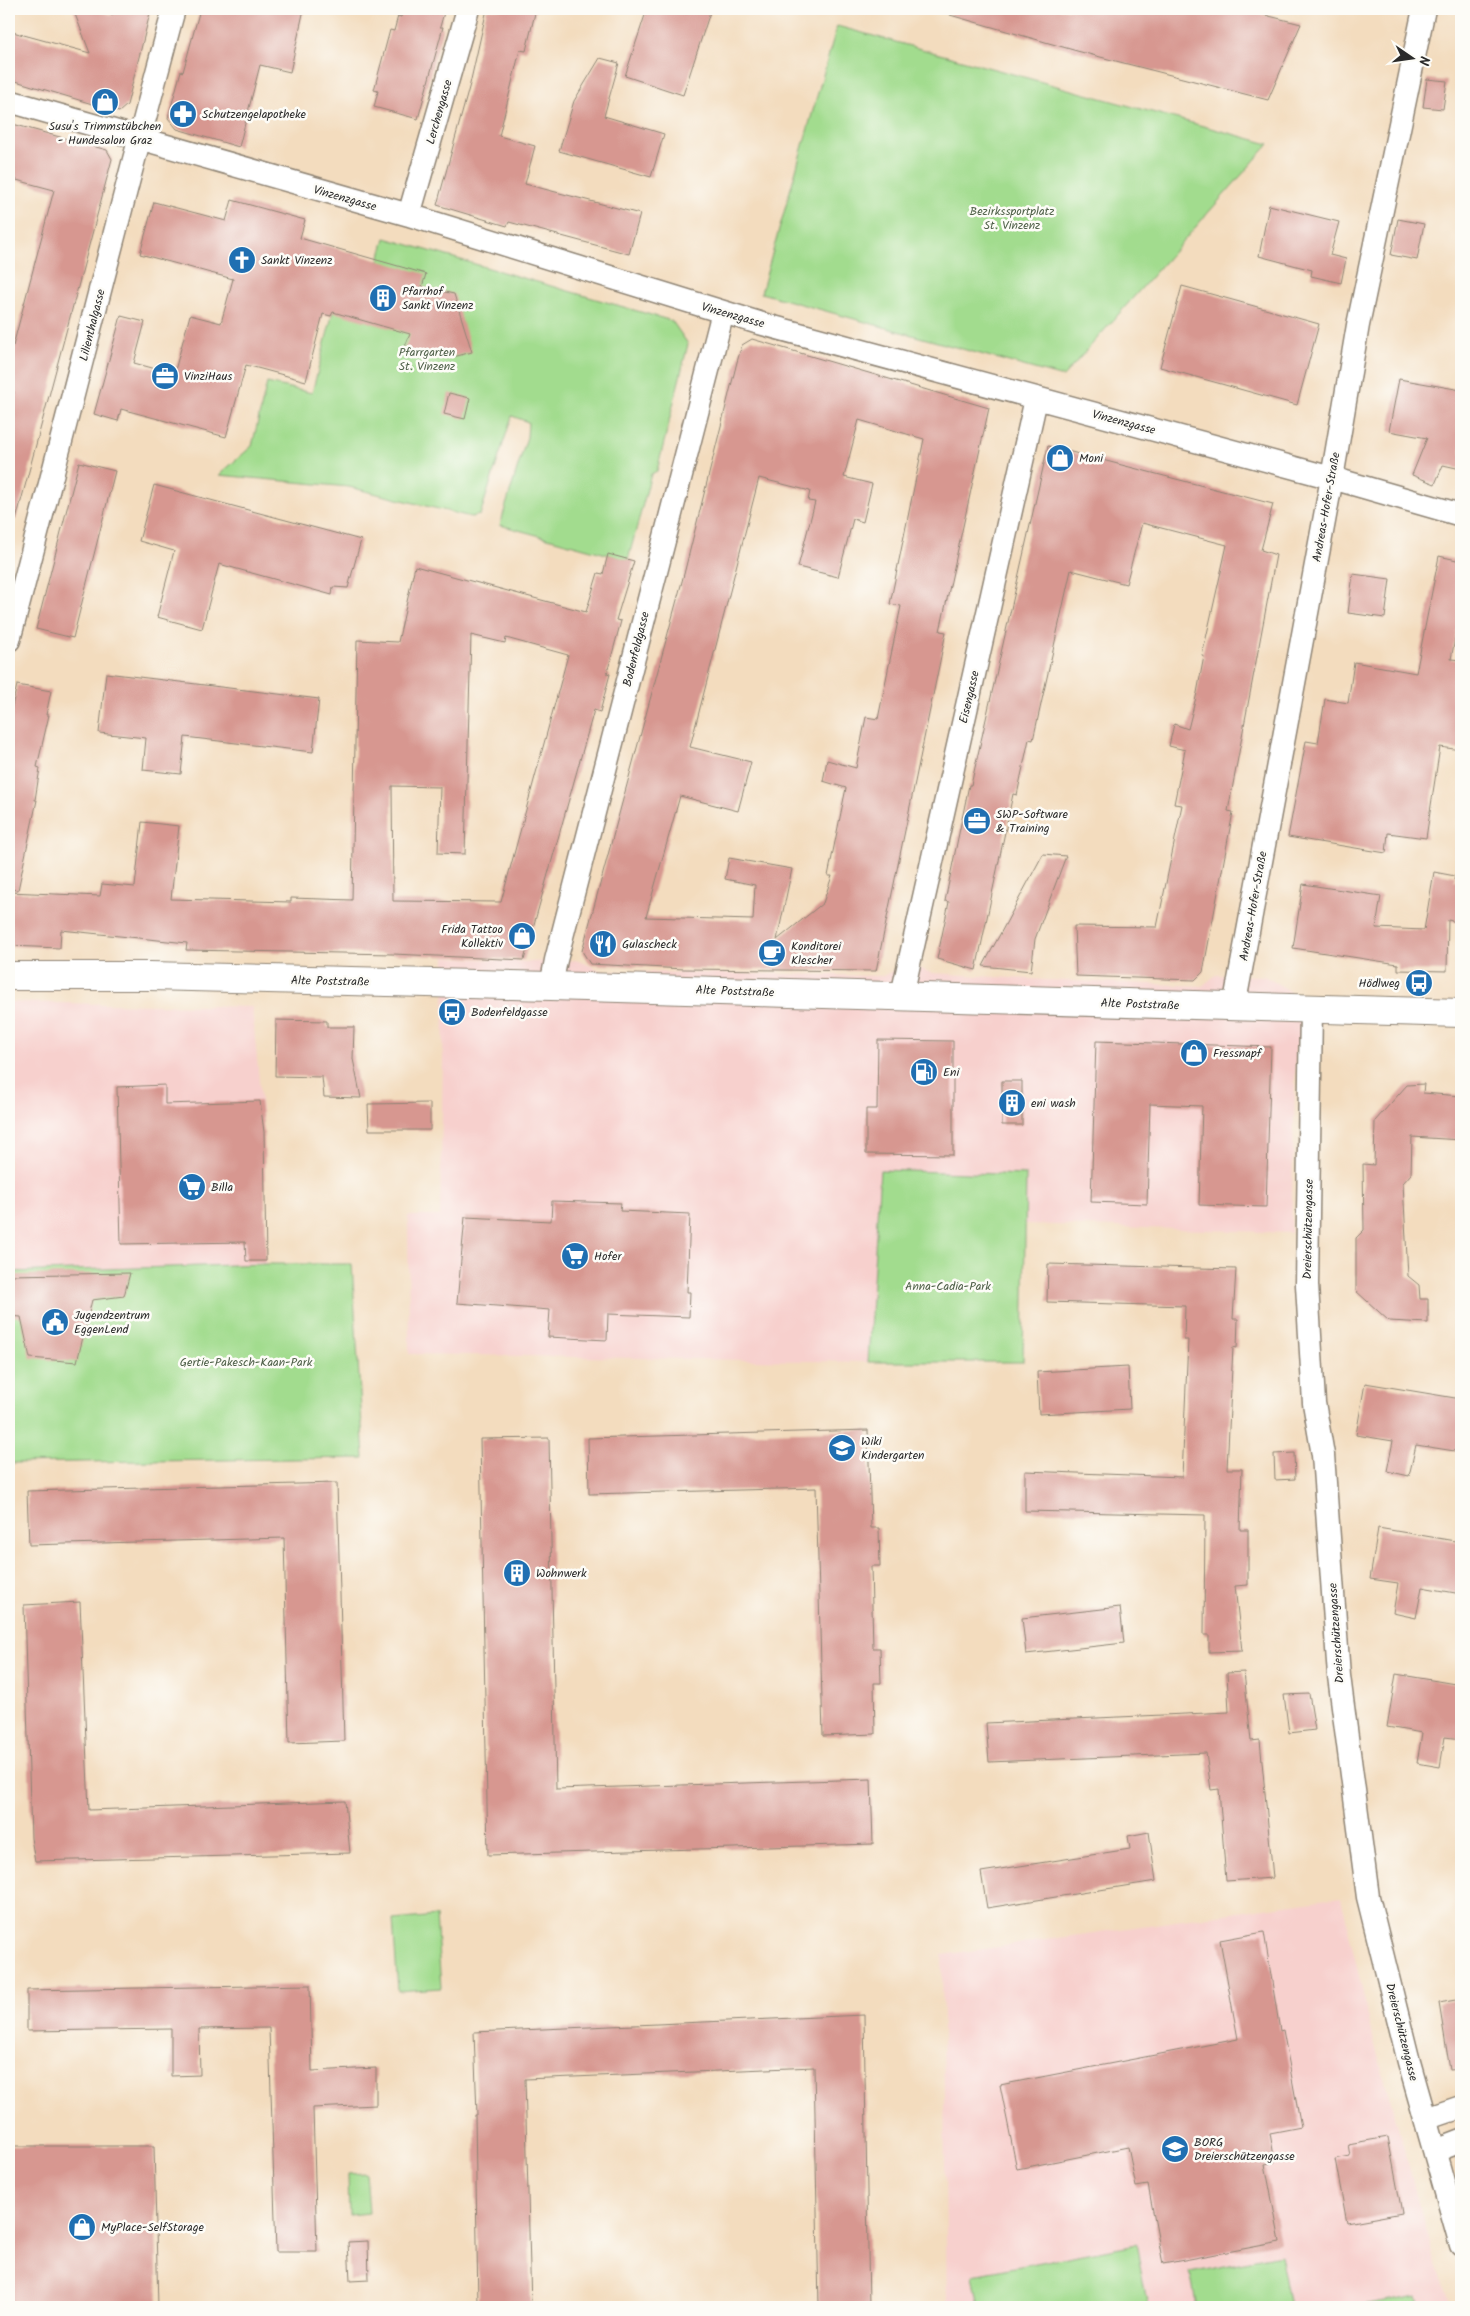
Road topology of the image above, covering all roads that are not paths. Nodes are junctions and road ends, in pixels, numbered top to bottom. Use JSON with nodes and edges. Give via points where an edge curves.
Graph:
{"nodes":[{"id":1,"x":174,"y":9,"type":"edge"},
{"id":2,"x":468,"y":9,"type":"edge"},
{"id":3,"x":1424,"y":9,"type":"edge"},
{"id":4,"x":9,"y":101,"type":"edge"},
{"id":5,"x":138,"y":139,"type":"junction"},
{"id":6,"x":409,"y":216,"type":"junction"},
{"id":7,"x":723,"y":312,"type":"junction"},
{"id":8,"x":1036,"y":399,"type":"junction"},
{"id":9,"x":1332,"y":478,"type":"junction"},
{"id":10,"x":1461,"y":515,"type":"edge"},
{"id":11,"x":9,"y":640,"type":"edge"},
{"id":12,"x":9,"y":976,"type":"edge"},
{"id":13,"x":551,"y":986,"type":"junction"},
{"id":14,"x":902,"y":995,"type":"junction"},
{"id":15,"x":1234,"y":1007,"type":"junction"},
{"id":16,"x":1311,"y":1008,"type":"junction"},
{"id":17,"x":1460,"y":1010,"type":"edge"},
{"id":18,"x":1461,"y":2107,"type":"edge"},
{"id":19,"x":1426,"y":2119,"type":"junction"},
{"id":20,"x":1461,"y":2141,"type":"edge"},
{"id":21,"x":1435,"y":2151,"type":"junction"},
{"id":22,"x":1461,"y":2245,"type":"edge"}],
"edges":[{"from":1,"to":5,"type":"street","name":"Lilienthalgasse"},
{"from":2,"to":6,"type":"street","name":"Lerchengasse"},
{"from":3,"to":9,"type":"street","name":"Andreas-Hofer-Straße","via":[[1358,325]]},
{"from":4,"to":5,"type":"street","name":"Vinzenzgasse"},
{"from":5,"to":6,"type":"street","name":"Vinzenzgasse"},
{"from":5,"to":11,"type":"street","name":"Lilienthalgasse"},
{"from":6,"to":7,"type":"street","name":"Vinzenzgasse"},
{"from":7,"to":8,"type":"street","name":"Vinzenzgasse"},
{"from":7,"to":13,"type":"street","name":"Bodenfeldgasse"},
{"from":8,"to":9,"type":"street","name":"Vinzenzgasse"},
{"from":8,"to":14,"type":"street","name":"Eisengasse"},
{"from":9,"to":10,"type":"street","name":"Vinzenzgasse"},
{"from":9,"to":15,"type":"street","name":"Andreas-Hofer-Straße"},
{"from":12,"to":13,"type":"main road","name":"Alte Poststraße","via":[[150,976]]},
{"from":13,"to":14,"type":"main road","name":"Alte Poststraße"},
{"from":14,"to":15,"type":"main road","name":"Alte Poststraße"},
{"from":15,"to":16,"type":"main road","name":"Alte Poststraße"},
{"from":16,"to":17,"type":"main road","name":"Alte Poststraße"},
{"from":16,"to":19,"type":"street","name":"Dreierschützengasse","via":[[1307,1285],[1314,1403],[1323,1455],[1339,1676],[1368,1897]]},
{"from":18,"to":19,"type":"street"},
{"from":19,"to":21,"type":"street","name":"Dreierschützengasse"},
{"from":20,"to":21,"type":"street"},
{"from":21,"to":22,"type":"street","name":"Dreierschützengasse"}]}
